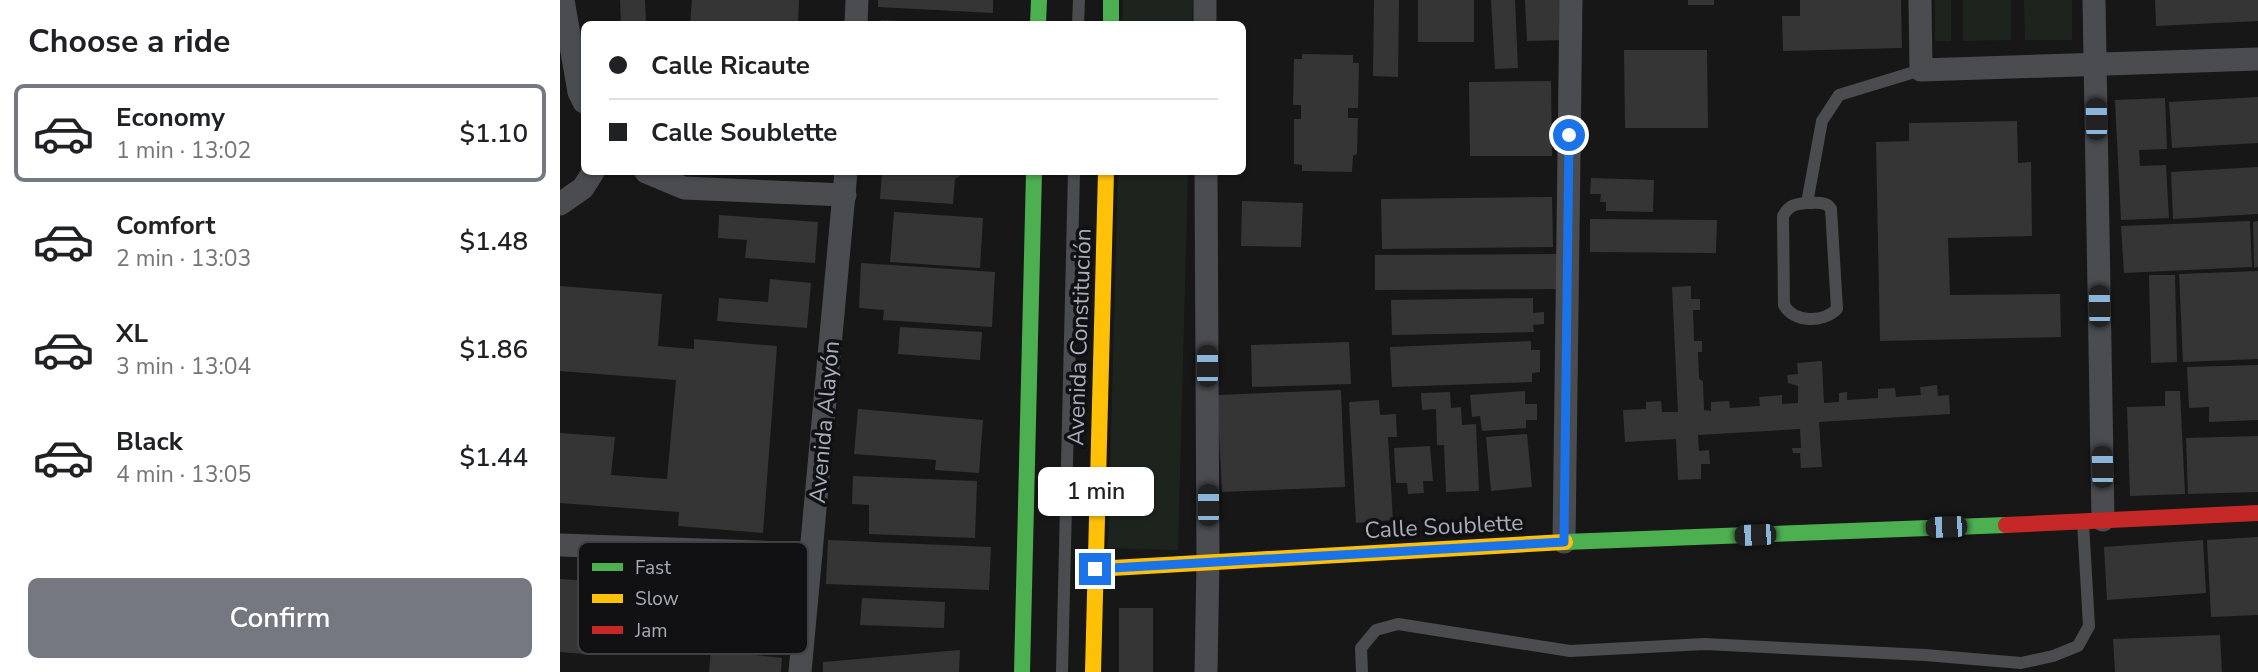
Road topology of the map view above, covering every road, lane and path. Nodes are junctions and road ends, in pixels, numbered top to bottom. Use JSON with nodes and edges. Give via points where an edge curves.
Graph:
{"nodes":[{"id":1,"x":563,"y":0,"type":"edge"},
{"id":2,"x":857,"y":0,"type":"edge"},
{"id":3,"x":1039,"y":0,"type":"edge"},
{"id":4,"x":1079,"y":0,"type":"edge"},
{"id":5,"x":1111,"y":0,"type":"edge"},
{"id":6,"x":1205,"y":0,"type":"edge"},
{"id":7,"x":1571,"y":0,"type":"edge"},
{"id":8,"x":1920,"y":0,"type":"edge"},
{"id":9,"x":2094,"y":0,"type":"edge"},
{"id":10,"x":856,"y":21,"type":"edge"},
{"id":11,"x":1038,"y":21,"type":"edge"},
{"id":12,"x":1078,"y":21,"type":"edge"},
{"id":13,"x":1111,"y":21,"type":"edge"},
{"id":14,"x":1205,"y":21,"type":"edge"},
{"id":15,"x":2258,"y":59,"type":"edge"},
{"id":16,"x":2096,"y":65,"type":"junction"},
{"id":17,"x":1922,"y":70,"type":"junction"},
{"id":18,"x":581,"y":92,"type":"edge"},
{"id":19,"x":591,"y":175,"type":"edge"},
{"id":20,"x":653,"y":175,"type":"edge"},
{"id":21,"x":846,"y":175,"type":"edge"},
{"id":22,"x":1034,"y":175,"type":"edge"},
{"id":23,"x":1074,"y":175,"type":"edge"},
{"id":24,"x":1106,"y":175,"type":"edge"},
{"id":25,"x":1206,"y":175,"type":"edge"},
{"id":26,"x":845,"y":195,"type":"junction"},
{"id":27,"x":1807,"y":203,"type":"junction"},
{"id":28,"x":560,"y":204,"type":"edge"},
{"id":29,"x":2258,"y":513,"type":"edge"},
{"id":30,"x":2093,"y":521,"type":"junction"},
{"id":31,"x":1564,"y":542,"type":"junction"},
{"id":32,"x":560,"y":545,"type":"edge"},
{"id":33,"x":578,"y":546,"type":"edge"},
{"id":34,"x":808,"y":554,"type":"edge"},
{"id":35,"x":811,"y":554,"type":"junction"},
{"id":36,"x":1208,"y":561,"type":"junction"},
{"id":37,"x":1095,"y":569,"type":"junction"},
{"id":38,"x":808,"y":586,"type":"edge"},
{"id":39,"x":802,"y":654,"type":"edge"},
{"id":40,"x":800,"y":672,"type":"edge"},
{"id":41,"x":1022,"y":672,"type":"edge"},
{"id":42,"x":1062,"y":672,"type":"edge"},
{"id":43,"x":1093,"y":672,"type":"edge"},
{"id":44,"x":1206,"y":672,"type":"edge"},
{"id":45,"x":1362,"y":672,"type":"edge"}],
"edges":[{"from":1,"to":18,"type":"street"},
{"from":2,"to":10,"type":"street"},
{"from":3,"to":11,"type":"street"},
{"from":4,"to":12,"type":"lane"},
{"from":5,"to":13,"type":"street"},
{"from":6,"to":14,"type":"street"},
{"from":7,"to":31,"type":"street"},
{"from":8,"to":17,"type":"street"},
{"from":9,"to":16,"type":"street"},
{"from":15,"to":16,"type":"street"},
{"from":16,"to":17,"type":"street"},
{"from":16,"to":30,"type":"street"},
{"from":17,"to":27,"type":"lane","via":[[1839,95],[1822,121]]},
{"from":19,"to":28,"type":"street","via":[[583,188]]},
{"from":20,"to":26,"type":"street","via":[[684,188]]},
{"from":21,"to":26,"type":"street","name":"Avenida Alayón"},
{"from":22,"to":41,"type":"street","name":"Avenida Constitución"},
{"from":23,"to":42,"type":"lane"},
{"from":24,"to":37,"type":"street","name":"Avenida Constitución"},
{"from":25,"to":36,"type":"street"},
{"from":26,"to":35,"type":"street","name":"Avenida Alayón"},
{"from":27,"to":27,"type":"lane","via":[[1794,204],[1783,216],[1784,305],[1797,317],[1822,318],[1836,309],[1831,209],[1824,203]]},
{"from":29,"to":30,"type":"street","name":"Calle Soublette"},
{"from":30,"to":31,"type":"street","name":"Calle Soublette"},
{"from":30,"to":45,"type":"lane","via":[[2088,626],[2078,646],[2021,663],[1705,644],[1570,651],[1398,624],[1376,630],[1361,648]]},
{"from":31,"to":36,"type":"street","name":"Calle Soublette"},
{"from":32,"to":33,"type":"street"},
{"from":34,"to":35,"type":"street"},
{"from":35,"to":38,"type":"street","name":"Avenida Alayón"},
{"from":36,"to":37,"type":"street","name":"Calle Soublette"},
{"from":36,"to":44,"type":"street"},
{"from":37,"to":43,"type":"street","name":"Avenida Constitución"},
{"from":39,"to":40,"type":"street","name":"Avenida Alayón"}]}
